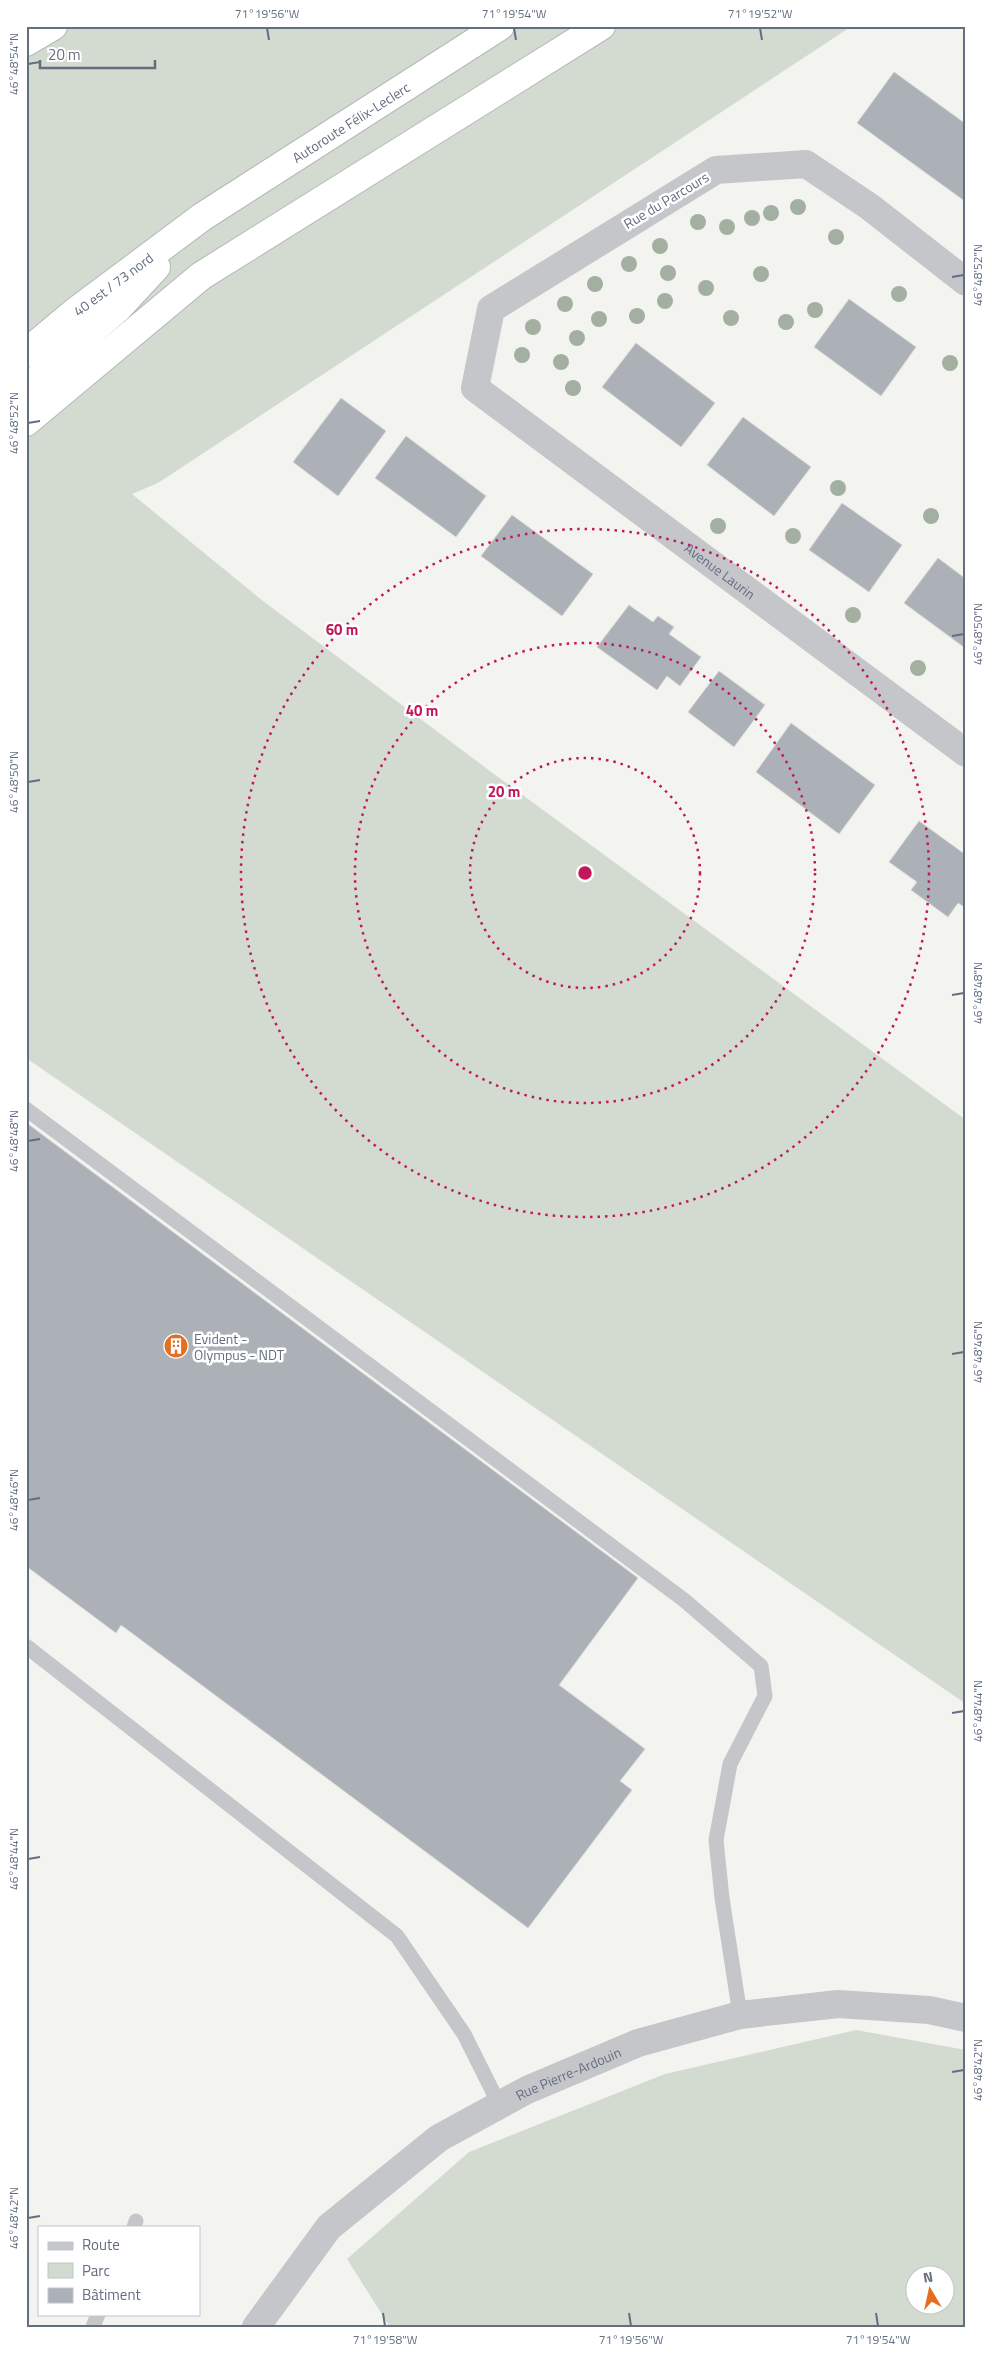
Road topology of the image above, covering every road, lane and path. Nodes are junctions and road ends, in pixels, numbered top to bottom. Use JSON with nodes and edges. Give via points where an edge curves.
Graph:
{"nodes":[{"id":1,"x":53,"y":26,"type":"edge"},
{"id":2,"x":500,"y":26,"type":"edge"},
{"id":3,"x":601,"y":26,"type":"edge"},
{"id":4,"x":26,"y":42,"type":"edge"},
{"id":5,"x":202,"y":217,"type":"junction"},
{"id":6,"x":966,"y":282,"type":"edge"},
{"id":7,"x":26,"y":353,"type":"edge"},
{"id":8,"x":475,"y":388,"type":"joint"},
{"id":9,"x":26,"y":389,"type":"edge"},
{"id":10,"x":26,"y":422,"type":"edge"},
{"id":11,"x":966,"y":753,"type":"edge"},
{"id":12,"x":26,"y":1109,"type":"edge"},
{"id":13,"x":26,"y":1646,"type":"edge"},
{"id":14,"x":740,"y":2015,"type":"junction"},
{"id":15,"x":966,"y":2018,"type":"edge"},
{"id":16,"x":499,"y":2104,"type":"junction"},
{"id":17,"x":256,"y":2327,"type":"edge"}],
"edges":[{"from":1,"to":4,"type":"highway"},
{"from":2,"to":5,"type":"highway","name":"Autoroute Félix-Leclerc"},
{"from":3,"to":10,"type":"highway","via":[[201,276]]},
{"from":5,"to":7,"type":"highway","name":"40 est / 73 nord"},
{"from":5,"to":9,"type":"highway","via":[[118,308]]},
{"from":6,"to":8,"type":"street","name":"Rue du Parcours","via":[[870,207],[806,164],[716,170],[491,309]]},
{"from":8,"to":11,"type":"street","name":"Avenue Laurin"},
{"from":12,"to":14,"type":"lane","via":[[684,1600],[761,1666],[765,1696],[730,1764],[716,1840]]},
{"from":13,"to":16,"type":"lane","via":[[397,1936],[464,2034]]},
{"from":14,"to":15,"type":"street","name":"Rue Pierre-Ardouin","via":[[838,2004],[929,2010]]},
{"from":14,"to":16,"type":"street","name":"Rue Pierre-Ardouin","via":[[638,2043]]},
{"from":16,"to":17,"type":"street","name":"Rue Pierre-Ardouin","via":[[439,2138],[329,2227]]}]}
